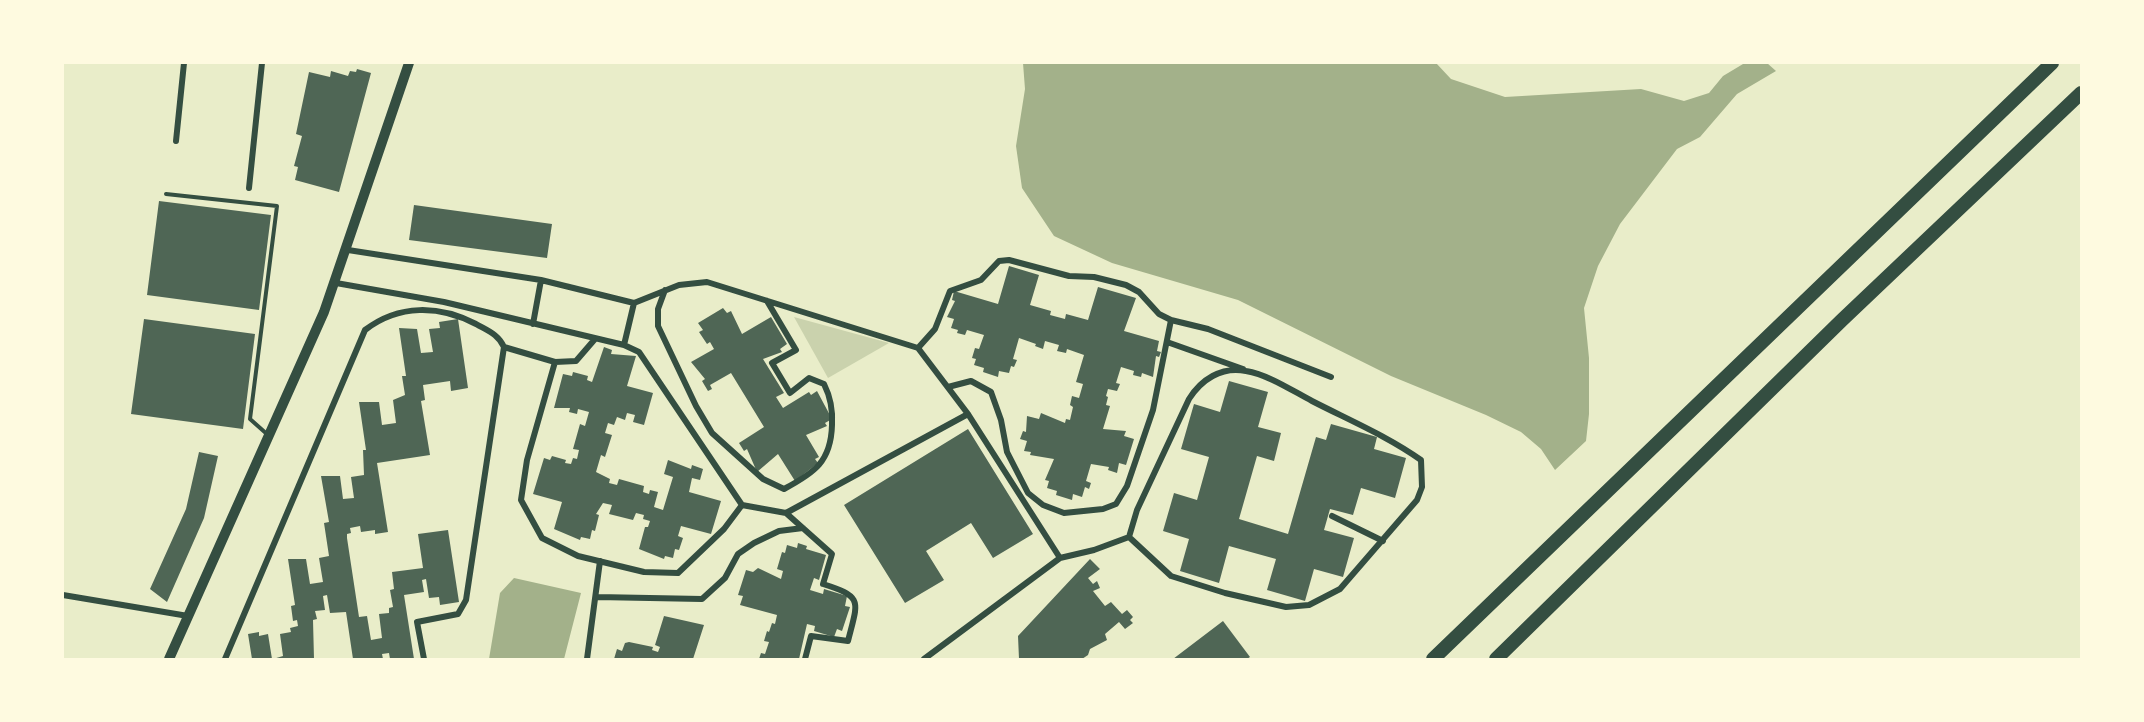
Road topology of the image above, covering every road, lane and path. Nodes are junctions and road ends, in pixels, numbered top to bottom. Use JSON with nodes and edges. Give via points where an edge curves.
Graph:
{"nodes":[{"id":1,"x":184,"y":63,"type":"edge"},
{"id":2,"x":262,"y":63,"type":"edge"},
{"id":3,"x":410,"y":63,"type":"edge"},
{"id":4,"x":2052,"y":63,"type":"edge"},
{"id":5,"x":2081,"y":93,"type":"edge"},
{"id":6,"x":176,"y":141,"type":"dead end"},
{"id":7,"x":249,"y":188,"type":"dead end"},
{"id":8,"x":166,"y":194,"type":"dead end"},
{"id":9,"x":348,"y":250,"type":"junction"},
{"id":10,"x":541,"y":280,"type":"junction"},
{"id":11,"x":336,"y":283,"type":"junction"},
{"id":12,"x":664,"y":290,"type":"junction"},
{"id":13,"x":766,"y":301,"type":"junction"},
{"id":14,"x":634,"y":303,"type":"junction"},
{"id":15,"x":1171,"y":320,"type":"junction"},
{"id":16,"x":533,"y":324,"type":"junction"},
{"id":17,"x":595,"y":339,"type":"junction"},
{"id":18,"x":1167,"y":342,"type":"junction"},
{"id":19,"x":624,"y":345,"type":"junction"},
{"id":20,"x":504,"y":347,"type":"junction"},
{"id":21,"x":918,"y":348,"type":"junction"},
{"id":22,"x":555,"y":362,"type":"junction"},
{"id":23,"x":1244,"y":370,"type":"junction"},
{"id":24,"x":1331,"y":377,"type":"dead end"},
{"id":25,"x":948,"y":387,"type":"junction"},
{"id":26,"x":968,"y":414,"type":"junction"},
{"id":27,"x":269,"y":436,"type":"junction"},
{"id":28,"x":742,"y":505,"type":"junction"},
{"id":29,"x":786,"y":513,"type":"junction"},
{"id":30,"x":1332,"y":516,"type":"dead end"},
{"id":31,"x":803,"y":528,"type":"junction"},
{"id":32,"x":1129,"y":537,"type":"junction"},
{"id":33,"x":1383,"y":541,"type":"junction"},
{"id":34,"x":1060,"y":558,"type":"junction"},
{"id":35,"x":600,"y":561,"type":"junction"},
{"id":36,"x":63,"y":595,"type":"edge"},
{"id":37,"x":597,"y":597,"type":"junction"},
{"id":38,"x":188,"y":616,"type":"junction"},
{"id":39,"x":168,"y":659,"type":"edge"},
{"id":40,"x":225,"y":659,"type":"edge"},
{"id":41,"x":424,"y":659,"type":"edge"},
{"id":42,"x":587,"y":659,"type":"edge"},
{"id":43,"x":805,"y":659,"type":"edge"},
{"id":44,"x":924,"y":659,"type":"edge"},
{"id":45,"x":1433,"y":659,"type":"edge"},
{"id":46,"x":1496,"y":659,"type":"edge"}],
"edges":[{"from":1,"to":6,"type":"street"},
{"from":2,"to":7,"type":"street"},
{"from":3,"to":9,"type":"main road"},
{"from":4,"to":45,"type":"highway"},
{"from":5,"to":46,"type":"highway","via":[[1842,320]]},
{"from":8,"to":27,"type":"lane","via":[[277,206],[250,419]]},
{"from":9,"to":10,"type":"street"},
{"from":9,"to":11,"type":"main road"},
{"from":10,"to":14,"type":"street"},
{"from":10,"to":16,"type":"street"},
{"from":11,"to":16,"type":"street","via":[[444,302]]},
{"from":11,"to":27,"type":"main road"},
{"from":12,"to":13,"type":"street","via":[[707,282]]},
{"from":12,"to":13,"type":"street","via":[[658,326],[712,433],[763,479],[784,489],[824,460],[832,444],[833,409],[824,384],[809,378],[790,393],[772,363],[796,350]]},
{"from":12,"to":14,"type":"street"},
{"from":13,"to":21,"type":"street"},
{"from":14,"to":19,"type":"street"},
{"from":15,"to":18,"type":"street"},
{"from":15,"to":21,"type":"street","via":[[1126,285],[999,261],[981,280],[950,291],[935,329]]},
{"from":15,"to":24,"type":"street","via":[[1208,329]]},
{"from":16,"to":17,"type":"street"},
{"from":17,"to":19,"type":"street"},
{"from":17,"to":22,"type":"street","via":[[576,361]]},
{"from":18,"to":23,"type":"street"},
{"from":18,"to":25,"type":"street","via":[[1153,410],[1127,486],[1116,504],[1088,513],[1064,513],[1043,505],[1029,493],[1006,452],[991,392],[971,381]]},
{"from":19,"to":28,"type":"street","via":[[639,352]]},
{"from":20,"to":22,"type":"street"},
{"from":20,"to":40,"type":"street","via":[[499,337],[457,314],[424,309],[380,318],[365,330]]},
{"from":20,"to":41,"type":"street","via":[[466,600],[459,614],[417,622]]},
{"from":21,"to":25,"type":"street"},
{"from":22,"to":35,"type":"street","via":[[527,460],[521,500],[542,538],[578,556]]},
{"from":23,"to":32,"type":"street","via":[[1213,374],[1198,384],[1137,510]]},
{"from":23,"to":33,"type":"street","via":[[1382,435],[1421,460],[1418,501]]},
{"from":25,"to":26,"type":"street"},
{"from":26,"to":29,"type":"street"},
{"from":26,"to":34,"type":"street"},
{"from":27,"to":38,"type":"main road"},
{"from":28,"to":29,"type":"street"},
{"from":28,"to":35,"type":"street","via":[[724,529],[678,573],[644,572]]},
{"from":29,"to":31,"type":"street"},
{"from":30,"to":33,"type":"street"},
{"from":31,"to":37,"type":"street","via":[[779,531],[738,554],[725,578],[702,599]]},
{"from":31,"to":43,"type":"street","via":[[832,554],[823,584],[849,592],[856,602],[848,641],[811,636]]},
{"from":32,"to":33,"type":"street","via":[[1171,576],[1286,607],[1309,605],[1340,589]]},
{"from":32,"to":34,"type":"street"},
{"from":34,"to":44,"type":"street"},
{"from":35,"to":37,"type":"street"},
{"from":36,"to":38,"type":"street"},
{"from":37,"to":42,"type":"street"},
{"from":38,"to":39,"type":"main road"}]}
